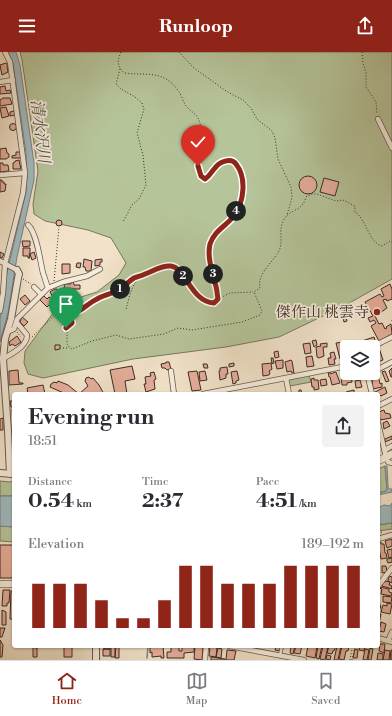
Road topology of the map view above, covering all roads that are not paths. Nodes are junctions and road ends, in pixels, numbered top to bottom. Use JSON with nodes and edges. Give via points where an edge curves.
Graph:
{"nodes":[{"id":1,"x":6,"y":52,"type":"edge"},
{"id":2,"x":13,"y":80,"type":"junction"},
{"id":3,"x":0,"y":82,"type":"edge"},
{"id":4,"x":378,"y":119,"type":"road end"},
{"id":5,"x":392,"y":148,"type":"edge"},
{"id":6,"x":25,"y":172,"type":"junction"},
{"id":7,"x":0,"y":175,"type":"edge"},
{"id":8,"x":28,"y":225,"type":"dead end"},
{"id":9,"x":4,"y":264,"type":"edge"},
{"id":10,"x":100,"y":269,"type":"dead end"},
{"id":11,"x":17,"y":270,"type":"joint"},
{"id":12,"x":2,"y":271,"type":"edge"},
{"id":13,"x":34,"y":287,"type":"road end"},
{"id":14,"x":48,"y":288,"type":"junction"},
{"id":15,"x":41,"y":294,"type":"junction"},
{"id":16,"x":0,"y":311,"type":"edge"},
{"id":17,"x":17,"y":323,"type":"junction"},
{"id":18,"x":7,"y":332,"type":"junction"},
{"id":19,"x":392,"y":337,"type":"edge"},
{"id":20,"x":380,"y":343,"type":"edge"},
{"id":21,"x":1,"y":358,"type":"edge"},
{"id":22,"x":392,"y":362,"type":"edge"},
{"id":23,"x":340,"y":367,"type":"edge"},
{"id":24,"x":380,"y":368,"type":"edge"},
{"id":25,"x":170,"y":371,"type":"dead end"},
{"id":26,"x":286,"y":378,"type":"junction"},
{"id":27,"x":371,"y":380,"type":"edge"},
{"id":28,"x":2,"y":385,"type":"edge"},
{"id":29,"x":174,"y":392,"type":"edge"},
{"id":30,"x":212,"y":392,"type":"edge"},
{"id":31,"x":289,"y":392,"type":"edge"},
{"id":32,"x":372,"y":392,"type":"edge"},
{"id":33,"x":392,"y":399,"type":"edge"},
{"id":34,"x":380,"y":405,"type":"edge"},
{"id":35,"x":380,"y":430,"type":"edge"},
{"id":36,"x":11,"y":431,"type":"edge"},
{"id":37,"x":392,"y":446,"type":"edge"},
{"id":38,"x":388,"y":454,"type":"edge"},
{"id":39,"x":392,"y":463,"type":"edge"},
{"id":40,"x":0,"y":473,"type":"edge"},
{"id":41,"x":12,"y":474,"type":"edge"},
{"id":42,"x":392,"y":535,"type":"edge"},
{"id":43,"x":380,"y":538,"type":"edge"},
{"id":44,"x":392,"y":568,"type":"edge"},
{"id":45,"x":380,"y":583,"type":"edge"},
{"id":46,"x":0,"y":584,"type":"edge"},
{"id":47,"x":12,"y":584,"type":"edge"},
{"id":48,"x":392,"y":632,"type":"edge"},
{"id":49,"x":380,"y":639,"type":"edge"},
{"id":50,"x":390,"y":642,"type":"edge"},
{"id":51,"x":96,"y":648,"type":"edge"},
{"id":52,"x":206,"y":648,"type":"edge"},
{"id":53,"x":247,"y":648,"type":"edge"},
{"id":54,"x":282,"y":648,"type":"edge"},
{"id":55,"x":280,"y":656,"type":"junction"},
{"id":56,"x":96,"y":660,"type":"edge"},
{"id":57,"x":205,"y":660,"type":"edge"},
{"id":58,"x":303,"y":660,"type":"edge"}],
"edges":[{"from":1,"to":2,"type":"street"},
{"from":2,"to":3,"type":"street"},
{"from":2,"to":6,"type":"street"},
{"from":4,"to":5,"type":"street"},
{"from":6,"to":7,"type":"street"},
{"from":6,"to":9,"type":"street","via":[[23,193]]},
{"from":8,"to":14,"type":"street","via":[[32,229]]},
{"from":9,"to":11,"type":"street"},
{"from":9,"to":12,"type":"street"},
{"from":10,"to":14,"type":"street","via":[[87,276]]},
{"from":11,"to":18,"type":"street","via":[[19,274],[12,319]]},
{"from":12,"to":16,"type":"street","via":[[3,293]]},
{"from":13,"to":15,"type":"street"},
{"from":14,"to":15,"type":"street"},
{"from":15,"to":17,"type":"street","via":[[17,319]]},
{"from":17,"to":18,"type":"street","via":[[14,329]]},
{"from":17,"to":21,"type":"street","via":[[26,335],[25,342],[21,348]]},
{"from":18,"to":21,"type":"street"},
{"from":19,"to":20,"type":"street"},
{"from":21,"to":28,"type":"street"},
{"from":22,"to":24,"type":"street"},
{"from":23,"to":26,"type":"street"},
{"from":25,"to":29,"type":"street"},
{"from":26,"to":30,"type":"street"},
{"from":26,"to":31,"type":"street"},
{"from":27,"to":32,"type":"street"},
{"from":28,"to":36,"type":"street"},
{"from":33,"to":34,"type":"street"},
{"from":35,"to":38,"type":"street"},
{"from":36,"to":41,"type":"street"},
{"from":37,"to":38,"type":"street"},
{"from":38,"to":39,"type":"street","via":[[388,462]]},
{"from":40,"to":41,"type":"street"},
{"from":42,"to":43,"type":"street"},
{"from":44,"to":45,"type":"street"},
{"from":46,"to":47,"type":"main road"},
{"from":48,"to":50,"type":"street"},
{"from":49,"to":50,"type":"street"},
{"from":51,"to":56,"type":"street"},
{"from":52,"to":57,"type":"street"},
{"from":53,"to":55,"type":"street"},
{"from":54,"to":55,"type":"lane"},
{"from":55,"to":58,"type":"street"}]}
